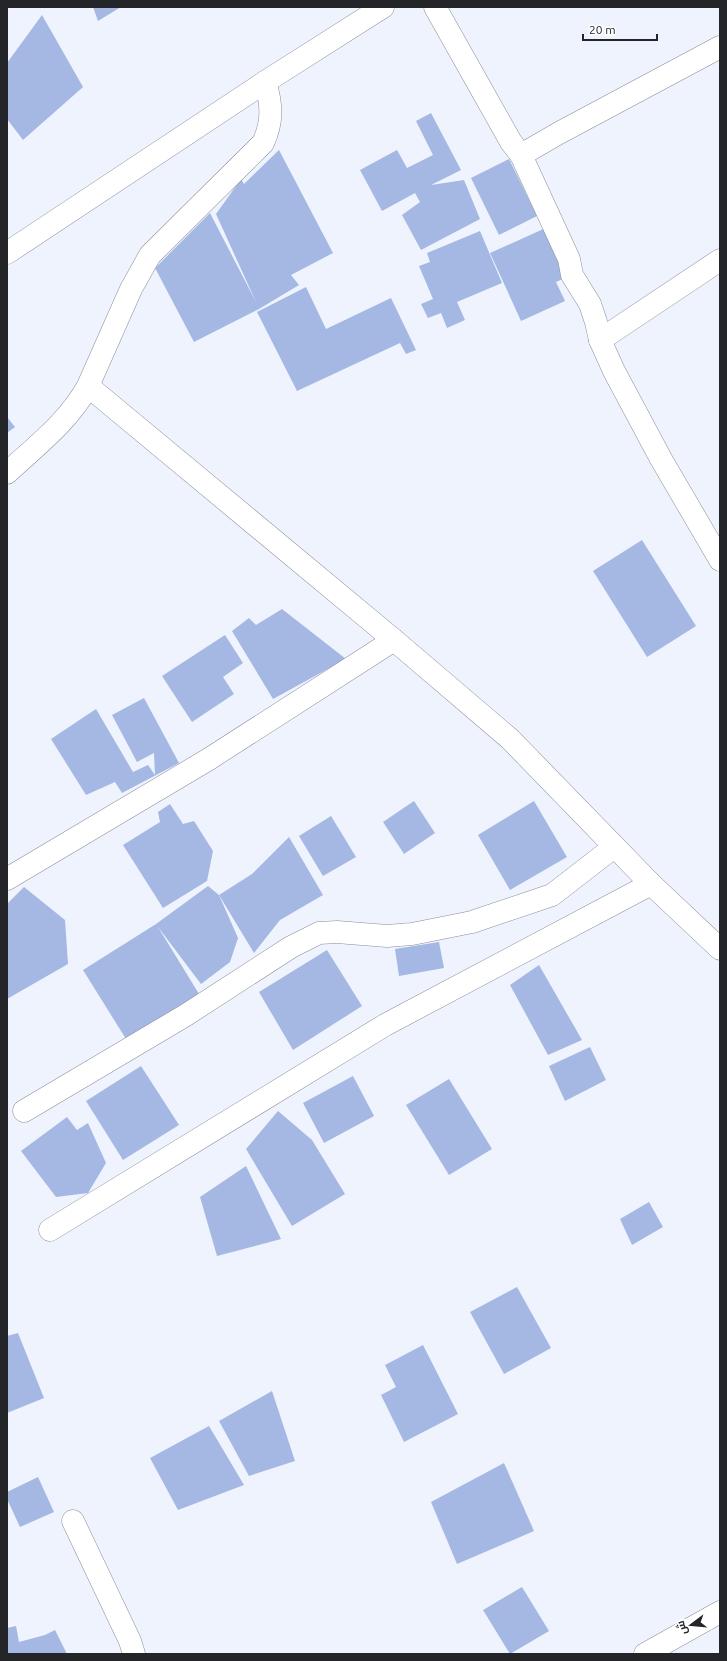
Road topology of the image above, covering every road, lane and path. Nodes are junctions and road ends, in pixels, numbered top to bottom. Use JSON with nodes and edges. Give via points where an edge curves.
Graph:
{"nodes":[{"id":1,"x":383,"y":7,"type":"edge"},
{"id":2,"x":435,"y":7,"type":"edge"},
{"id":3,"x":720,"y":47,"type":"edge"},
{"id":4,"x":265,"y":82,"type":"junction"},
{"id":5,"x":521,"y":155,"type":"junction"},
{"id":6,"x":7,"y":253,"type":"edge"},
{"id":7,"x":720,"y":260,"type":"edge"},
{"id":8,"x":600,"y":340,"type":"junction"},
{"id":9,"x":88,"y":386,"type":"junction"},
{"id":10,"x":7,"y":473,"type":"edge"},
{"id":11,"x":720,"y":560,"type":"edge"},
{"id":12,"x":394,"y":640,"type":"junction"},
{"id":13,"x":614,"y":848,"type":"junction"},
{"id":14,"x":7,"y":879,"type":"edge"},
{"id":15,"x":651,"y":884,"type":"junction"},
{"id":16,"x":720,"y":949,"type":"edge"},
{"id":17,"x":24,"y":1111,"type":"dead end"},
{"id":18,"x":50,"y":1230,"type":"dead end"},
{"id":19,"x":73,"y":1522,"type":"dead end"},
{"id":20,"x":720,"y":1612,"type":"edge"},
{"id":21,"x":134,"y":1654,"type":"edge"},
{"id":22,"x":645,"y":1654,"type":"edge"}],
"edges":[{"from":1,"to":4,"type":"street"},
{"from":2,"to":5,"type":"street","via":[[511,142]]},
{"from":3,"to":5,"type":"street"},
{"from":4,"to":6,"type":"street"},
{"from":4,"to":9,"type":"street","via":[[270,96],[271,112],[263,143],[150,255],[131,289]]},
{"from":5,"to":8,"type":"street","via":[[569,258],[572,274],[590,304]]},
{"from":7,"to":8,"type":"street"},
{"from":8,"to":11,"type":"street","via":[[661,459]]},
{"from":9,"to":10,"type":"street","via":[[68,416]]},
{"from":9,"to":12,"type":"street"},
{"from":12,"to":13,"type":"street","via":[[510,739]]},
{"from":12,"to":14,"type":"street","via":[[209,759]]},
{"from":13,"to":15,"type":"street"},
{"from":13,"to":17,"type":"street","via":[[552,895],[472,922],[412,934],[387,936],[319,933],[291,947],[186,1015]]},
{"from":15,"to":16,"type":"street"},
{"from":15,"to":18,"type":"street","via":[[385,1025]]},
{"from":19,"to":21,"type":"street"},
{"from":20,"to":22,"type":"street"}]}
